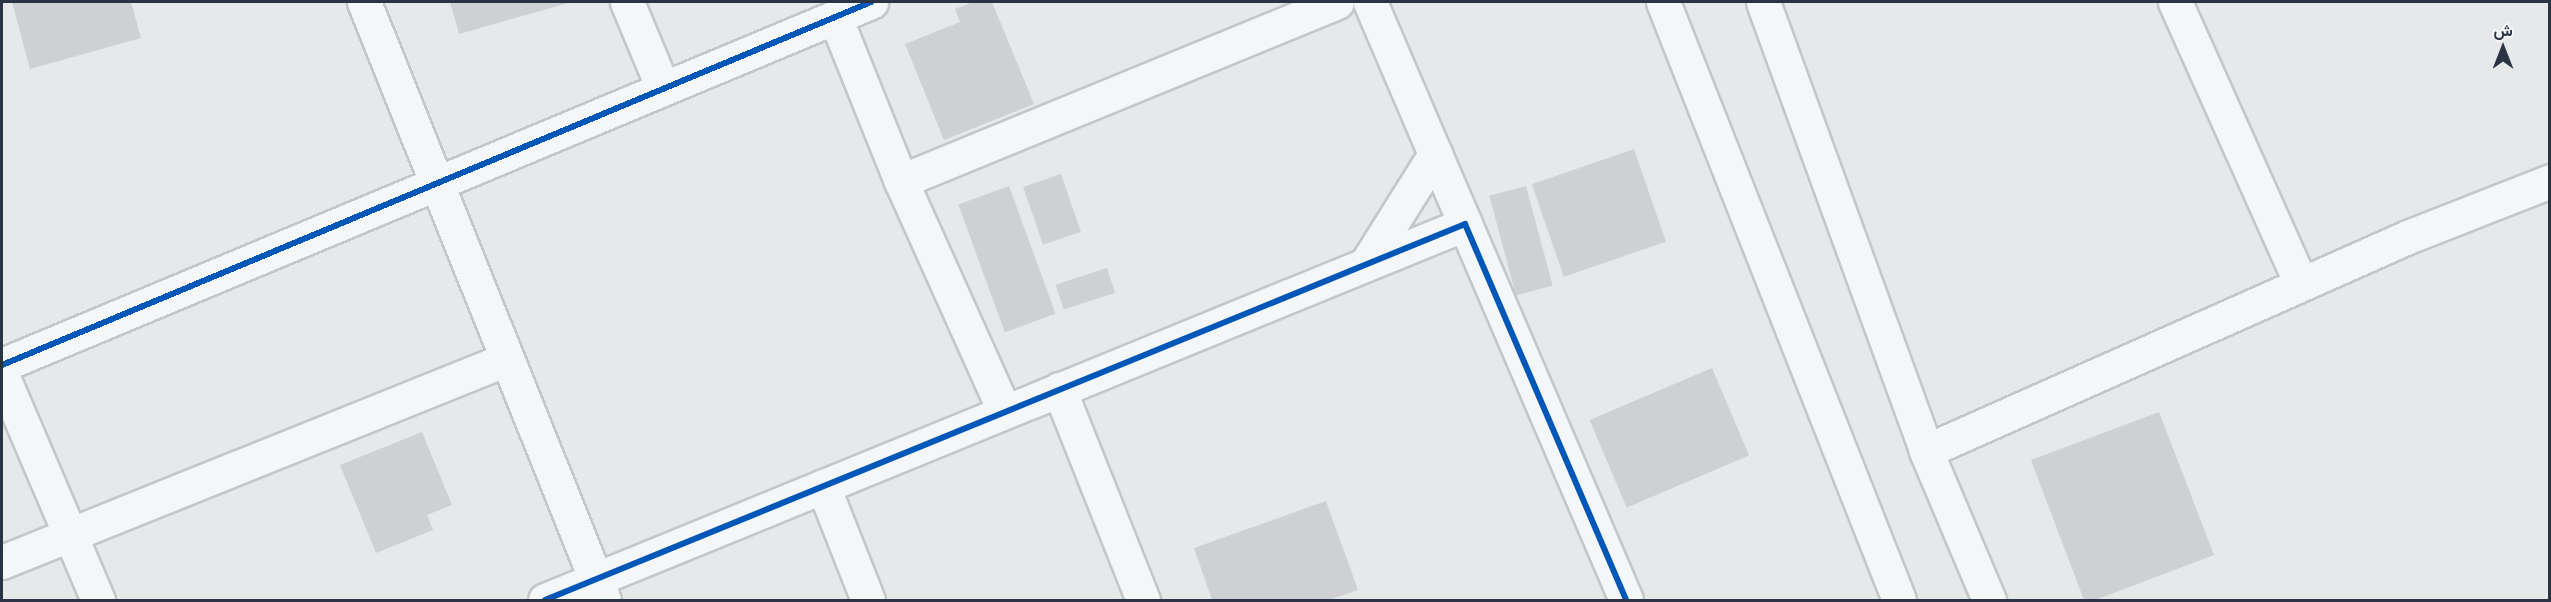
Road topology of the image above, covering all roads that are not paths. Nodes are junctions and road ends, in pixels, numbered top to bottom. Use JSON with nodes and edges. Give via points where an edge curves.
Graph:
{"nodes":[{"id":1,"x":363,"y":2,"type":"edge"},
{"id":2,"x":627,"y":2,"type":"edge"},
{"id":3,"x":871,"y":2,"type":"edge"},
{"id":4,"x":1337,"y":2,"type":"edge"},
{"id":5,"x":1370,"y":2,"type":"edge"},
{"id":6,"x":1663,"y":2,"type":"edge"},
{"id":7,"x":1762,"y":2,"type":"edge"},
{"id":8,"x":2175,"y":2,"type":"edge"},
{"id":9,"x":835,"y":17,"type":"junction"},
{"id":10,"x":663,"y":88,"type":"junction"},
{"id":11,"x":1435,"y":154,"type":"junction"},
{"id":12,"x":901,"y":181,"type":"junction"},
{"id":13,"x":2550,"y":181,"type":"edge"},
{"id":14,"x":436,"y":183,"type":"junction"},
{"id":15,"x":1465,"y":224,"type":"junction"},
{"id":16,"x":1366,"y":264,"type":"junction"},
{"id":17,"x":2301,"y":285,"type":"junction"},
{"id":18,"x":507,"y":359,"type":"junction"},
{"id":19,"x":2,"y":364,"type":"edge"},
{"id":20,"x":2,"y":375,"type":"edge"},
{"id":21,"x":1059,"y":389,"type":"junction"},
{"id":22,"x":1004,"y":410,"type":"junction"},
{"id":23,"x":1926,"y":451,"type":"junction"},
{"id":24,"x":823,"y":486,"type":"junction"},
{"id":25,"x":70,"y":534,"type":"junction"},
{"id":26,"x":2,"y":561,"type":"edge"},
{"id":27,"x":599,"y":590,"type":"edge"},
{"id":28,"x":98,"y":600,"type":"edge"},
{"id":29,"x":545,"y":600,"type":"edge"},
{"id":30,"x":868,"y":600,"type":"edge"},
{"id":31,"x":1143,"y":600,"type":"edge"},
{"id":32,"x":1626,"y":600,"type":"edge"},
{"id":33,"x":1899,"y":600,"type":"edge"},
{"id":34,"x":1989,"y":600,"type":"edge"}],
"edges":[{"from":1,"to":14,"type":"street"},
{"from":2,"to":10,"type":"street"},
{"from":3,"to":9,"type":"street"},
{"from":4,"to":12,"type":"street"},
{"from":5,"to":11,"type":"street"},
{"from":6,"to":33,"type":"street"},
{"from":7,"to":23,"type":"street"},
{"from":8,"to":17,"type":"street"},
{"from":9,"to":10,"type":"street"},
{"from":9,"to":12,"type":"street"},
{"from":10,"to":14,"type":"street"},
{"from":11,"to":15,"type":"street"},
{"from":11,"to":16,"type":"street"},
{"from":12,"to":22,"type":"street"},
{"from":13,"to":17,"type":"street"},
{"from":14,"to":18,"type":"street"},
{"from":14,"to":19,"type":"street"},
{"from":15,"to":16,"type":"street"},
{"from":15,"to":32,"type":"street"},
{"from":16,"to":21,"type":"street"},
{"from":17,"to":23,"type":"street"},
{"from":18,"to":25,"type":"street"},
{"from":18,"to":27,"type":"street"},
{"from":20,"to":25,"type":"street"},
{"from":21,"to":22,"type":"street"},
{"from":21,"to":31,"type":"street"},
{"from":22,"to":24,"type":"street"},
{"from":23,"to":34,"type":"street"},
{"from":24,"to":27,"type":"street"},
{"from":24,"to":30,"type":"street"},
{"from":25,"to":26,"type":"street"},
{"from":25,"to":28,"type":"street"},
{"from":27,"to":29,"type":"street"}]}
